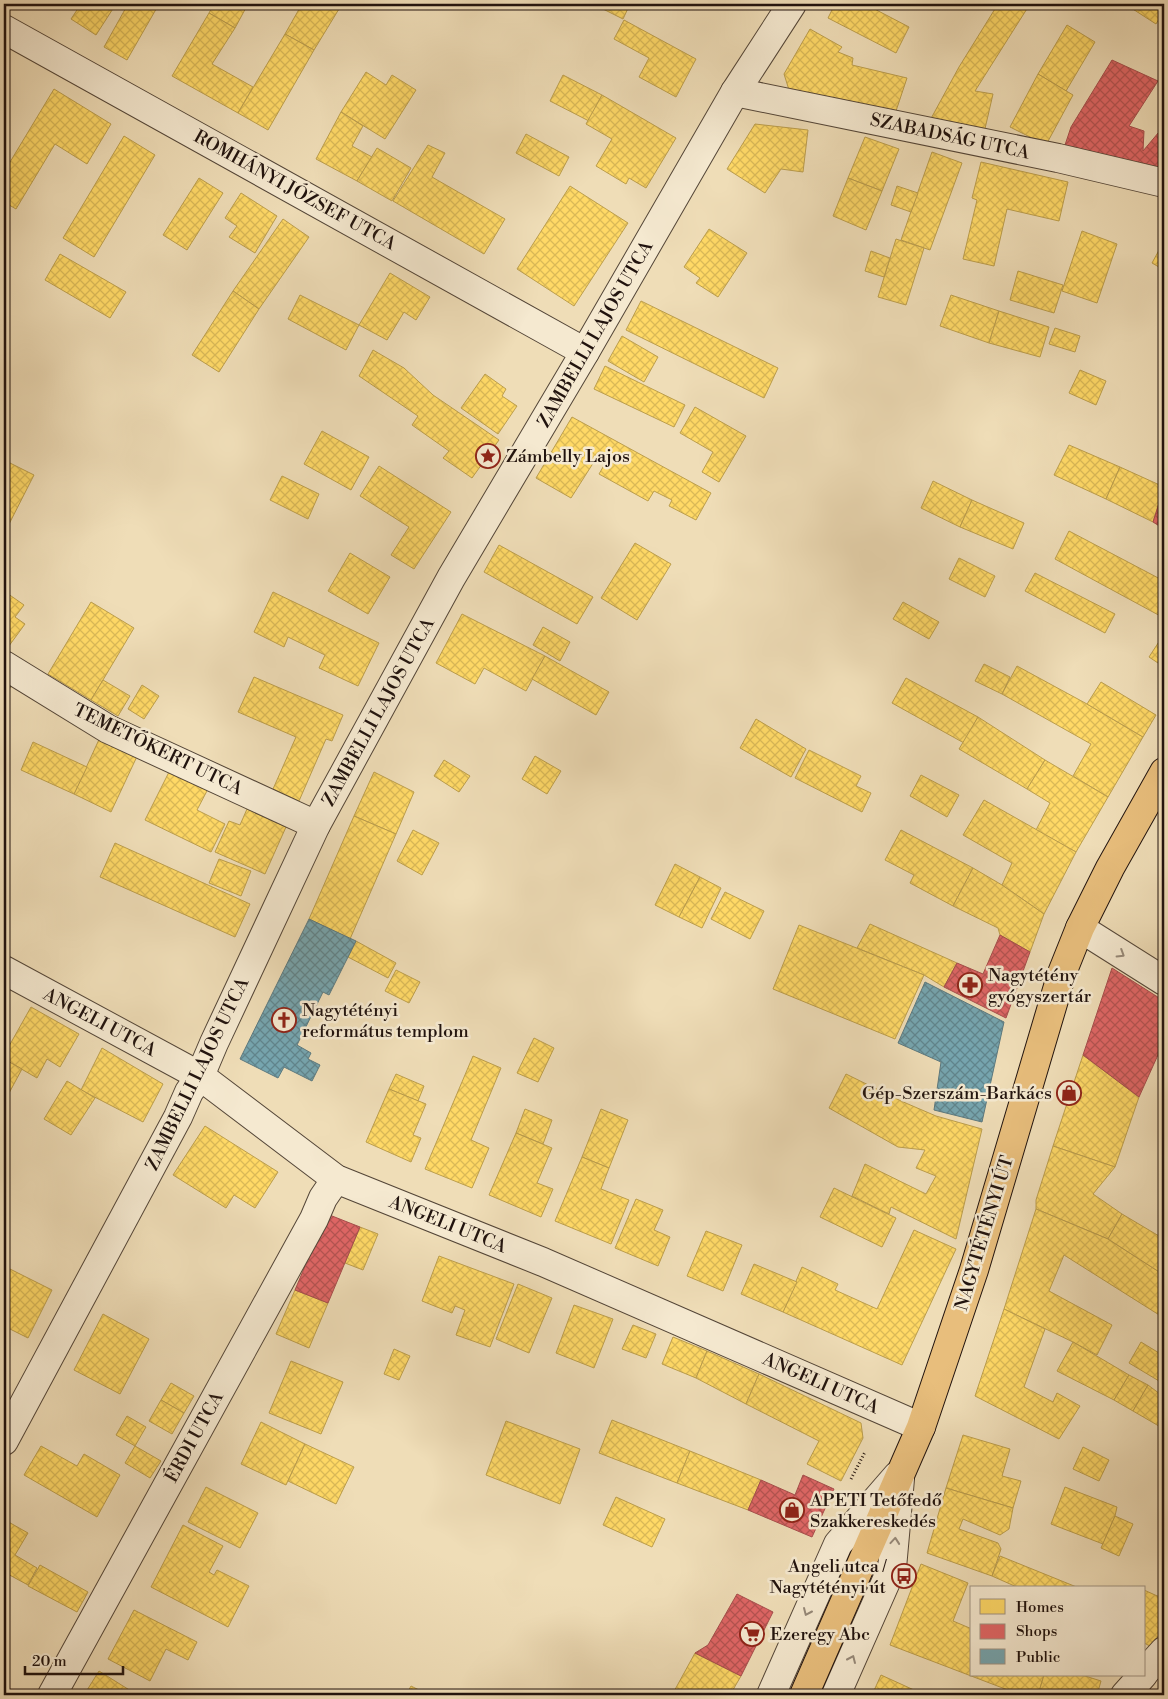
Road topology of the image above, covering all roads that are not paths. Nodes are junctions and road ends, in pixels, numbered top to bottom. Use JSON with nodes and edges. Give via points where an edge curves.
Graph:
{"nodes":[{"id":1,"x":792,"y":4,"type":"edge"},
{"id":2,"x":4,"y":29,"type":"edge"},
{"id":3,"x":735,"y":92,"type":"junction"},
{"id":4,"x":1164,"y":183,"type":"edge"},
{"id":5,"x":585,"y":352,"type":"junction"},
{"id":6,"x":4,"y":665,"type":"edge"},
{"id":7,"x":1164,"y":772,"type":"edge"},
{"id":8,"x":316,"y":825,"type":"junction"},
{"id":9,"x":1080,"y":928,"type":"junction"},
{"id":10,"x":4,"y":970,"type":"edge"},
{"id":11,"x":1164,"y":981,"type":"edge"},
{"id":12,"x":200,"y":1076,"type":"junction"},
{"id":13,"x":336,"y":1179,"type":"junction"},
{"id":14,"x":921,"y":1427,"type":"junction"},
{"id":15,"x":4,"y":1441,"type":"edge"},
{"id":16,"x":901,"y":1471,"type":"junction"},
{"id":17,"x":1164,"y":1651,"type":"edge"},
{"id":18,"x":1146,"y":1671,"type":"edge"},
{"id":19,"x":1141,"y":1676,"type":"edge"},
{"id":20,"x":52,"y":1695,"type":"edge"},
{"id":21,"x":770,"y":1695,"type":"edge"},
{"id":22,"x":804,"y":1695,"type":"edge"},
{"id":23,"x":836,"y":1695,"type":"edge"},
{"id":24,"x":1125,"y":1695,"type":"edge"}],
"edges":[{"from":1,"to":3,"type":"street","name":"ZAMBELLI LAJOS UTCA"},
{"from":2,"to":5,"type":"street","name":"ROMHÁNYI JÓZSEF UTCA"},
{"from":3,"to":4,"type":"street","name":"SZABADSÁG UTCA"},
{"from":3,"to":5,"type":"street","name":"ZAMBELLI LAJOS UTCA"},
{"from":5,"to":8,"type":"street","name":"ZAMBELLI LAJOS UTCA","via":[[451,578]]},
{"from":6,"to":8,"type":"street","name":"TEMETŐKERT UTCA","via":[[108,729]]},
{"from":7,"to":9,"type":"main road","name":"NAGYTÉTÉNYI ÚT"},
{"from":8,"to":12,"type":"street","name":"ZAMBELLI LAJOS UTCA"},
{"from":9,"to":11,"type":"street","one_way":true},
{"from":9,"to":14,"type":"main road","name":"NAGYTÉTÉNYI ÚT","via":[[1062,973],[974,1270]]},
{"from":10,"to":12,"type":"street","name":"ANGELI UTCA"},
{"from":12,"to":13,"type":"street","name":"ANGELI UTCA"},
{"from":12,"to":15,"type":"street","name":"ZAMBELLI LAJOS UTCA"},
{"from":13,"to":14,"type":"street","name":"ANGELI UTCA","via":[[543,1262]]},
{"from":13,"to":20,"type":"street","name":"ÉRDI UTCA"},
{"from":14,"to":16,"type":"main road","name":"NAGYTÉTÉNYI ÚT"},
{"from":16,"to":21,"type":"street","one_way":true,"via":[[838,1544]]},
{"from":16,"to":22,"type":"main road","name":"NAGYTÉTÉNYI ÚT"},
{"from":23,"to":16,"type":"street","one_way":true,"via":[[892,1568]]},
{"from":17,"to":18,"type":"street"},
{"from":19,"to":24,"type":"street"}]}
